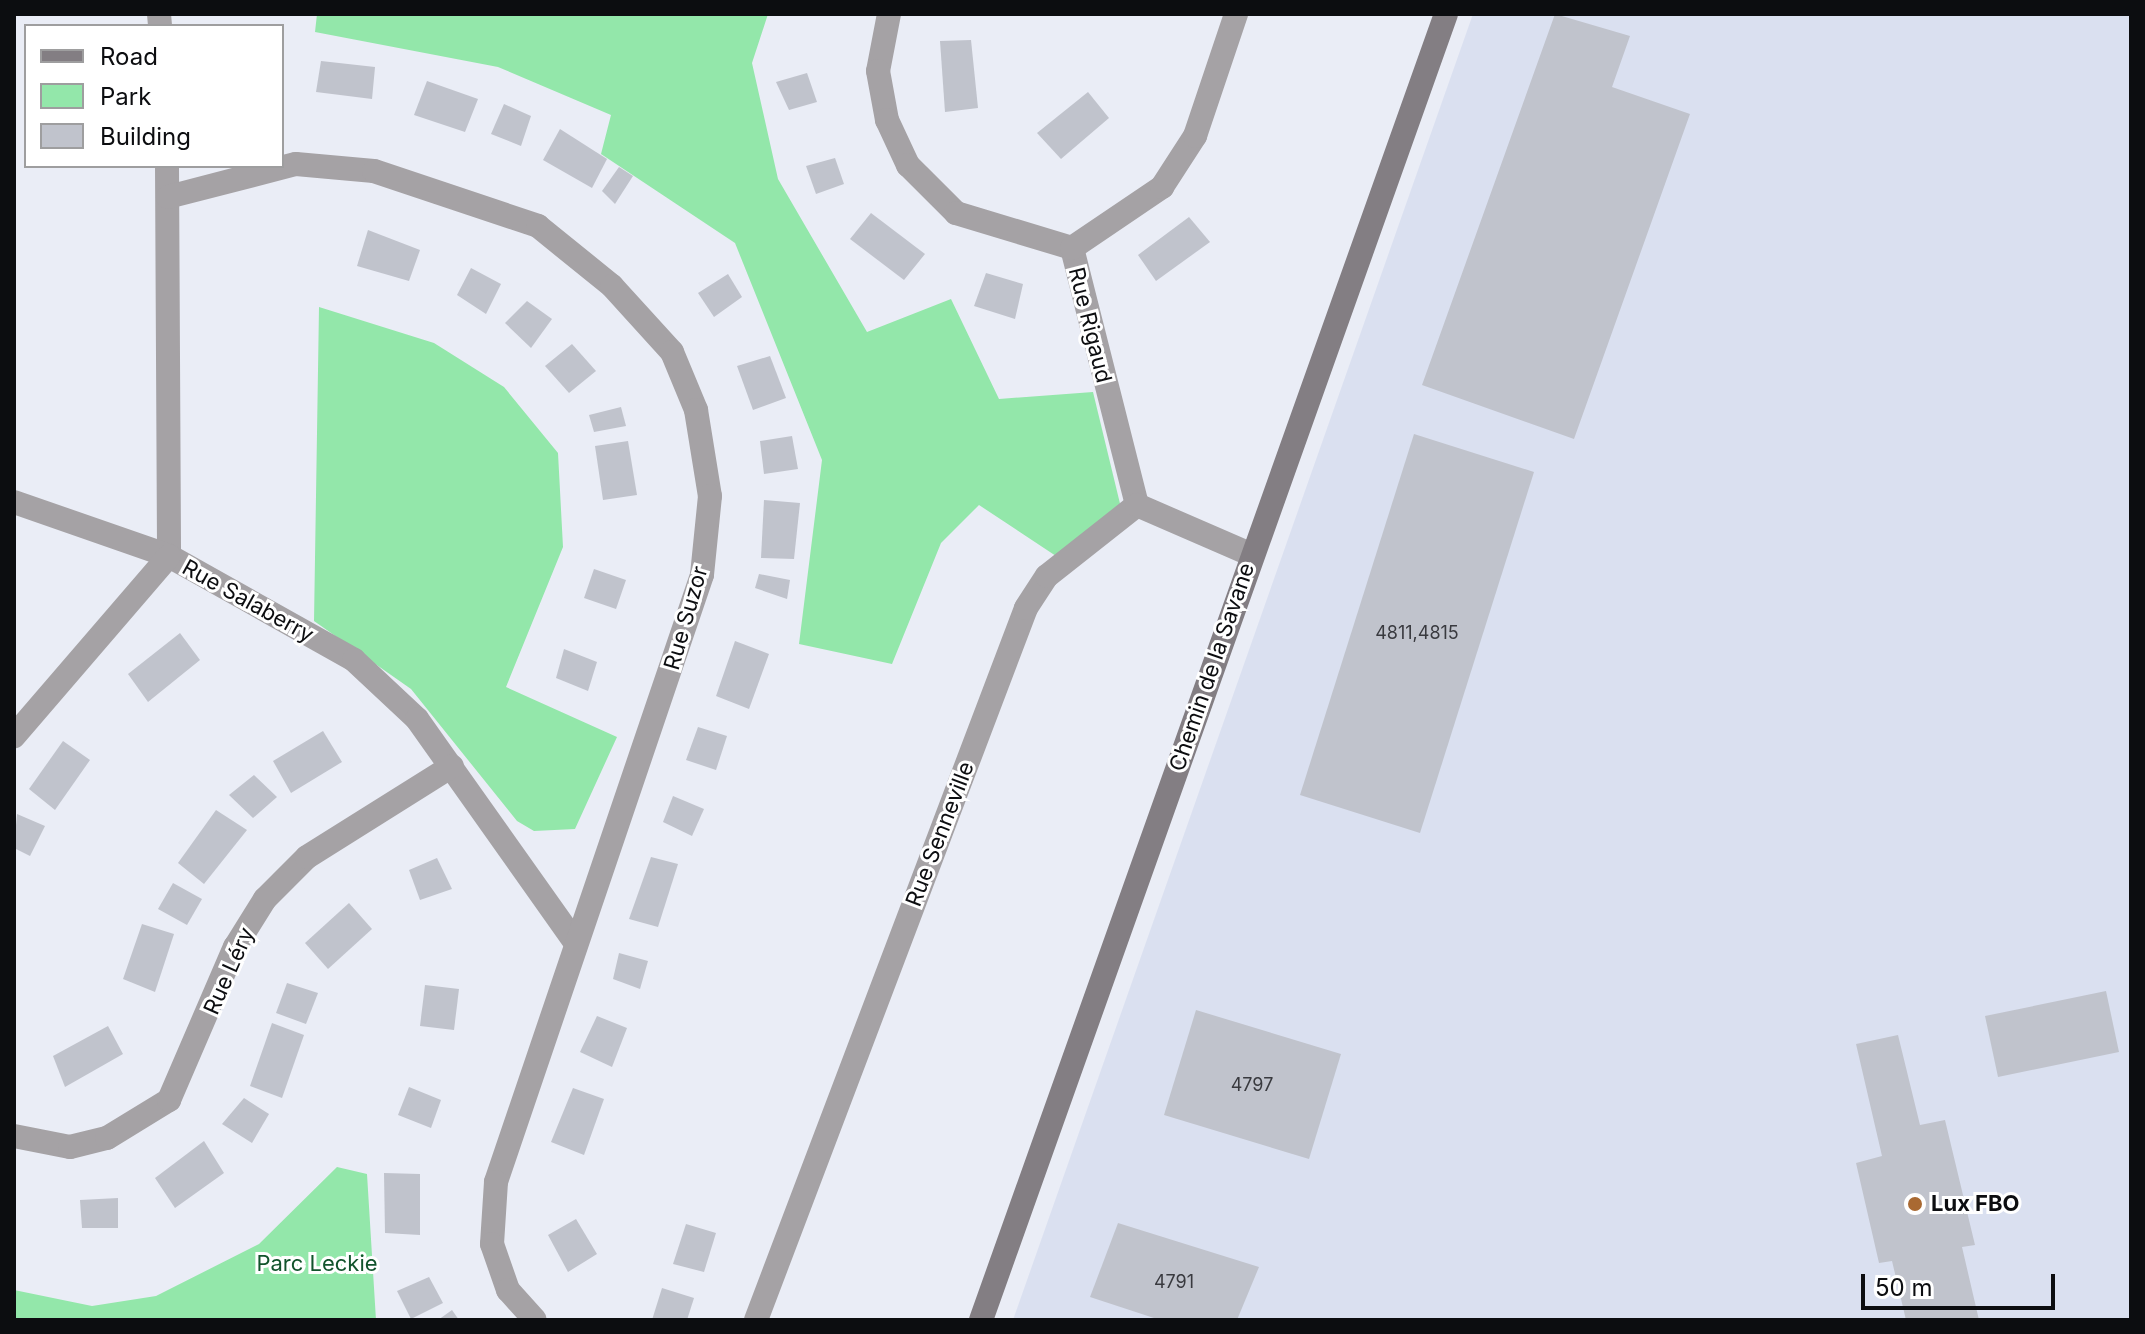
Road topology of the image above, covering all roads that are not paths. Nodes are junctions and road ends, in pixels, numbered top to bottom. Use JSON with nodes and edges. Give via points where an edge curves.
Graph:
{"nodes":[{"id":1,"x":889,"y":14,"type":"edge"},
{"id":2,"x":1236,"y":14,"type":"edge"},
{"id":3,"x":1446,"y":14,"type":"edge"},
{"id":4,"x":284,"y":167,"type":"edge"},
{"id":5,"x":167,"y":168,"type":"edge"},
{"id":6,"x":280,"y":168,"type":"edge"},
{"id":7,"x":168,"y":197,"type":"junction"},
{"id":8,"x":1072,"y":248,"type":"junction"},
{"id":9,"x":14,"y":502,"type":"edge"},
{"id":10,"x":1137,"y":505,"type":"junction"},
{"id":11,"x":1252,"y":555,"type":"junction"},
{"id":12,"x":169,"y":556,"type":"junction"},
{"id":13,"x":14,"y":736,"type":"edge"},
{"id":14,"x":452,"y":766,"type":"junction"},
{"id":15,"x":575,"y":942,"type":"junction"},
{"id":16,"x":14,"y":1136,"type":"edge"},
{"id":17,"x":535,"y":1320,"type":"edge"},
{"id":18,"x":756,"y":1320,"type":"edge"},
{"id":19,"x":981,"y":1320,"type":"edge"}],
"edges":[{"from":1,"to":8,"type":"street","name":"Rue Rigaud","via":[[878,71],[887,120],[908,165],[956,213]]},
{"from":2,"to":8,"type":"street","via":[[1195,136],[1162,187]]},
{"from":3,"to":11,"type":"street","name":"Chemin de la Savane"},
{"from":4,"to":15,"type":"street","name":"Rue Suzor","via":[[374,171],[538,226],[612,286],[672,352],[696,410],[710,496],[702,575]]},
{"from":5,"to":7,"type":"street","name":"Rue Salaberry"},
{"from":6,"to":7,"type":"street","name":"Rue Suzor"},
{"from":7,"to":12,"type":"street","name":"Rue Salaberry"},
{"from":8,"to":10,"type":"street","name":"Rue Rigaud"},
{"from":9,"to":12,"type":"street"},
{"from":10,"to":11,"type":"street"},
{"from":10,"to":18,"type":"street","name":"Rue Senneville","via":[[1047,576],[1026,608]]},
{"from":11,"to":19,"type":"street","name":"Chemin de la Savane"},
{"from":12,"to":13,"type":"street"},
{"from":12,"to":14,"type":"street","name":"Rue Salaberry","via":[[354,660],[417,719]]},
{"from":14,"to":15,"type":"street","name":"Rue Salaberry"},
{"from":14,"to":16,"type":"street","name":"Rue Léry","via":[[307,857],[265,899],[235,947],[169,1100],[118,1133],[70,1147]]},
{"from":15,"to":17,"type":"street","name":"Rue Suzor","via":[[496,1182],[492,1244],[508,1290]]}]}
